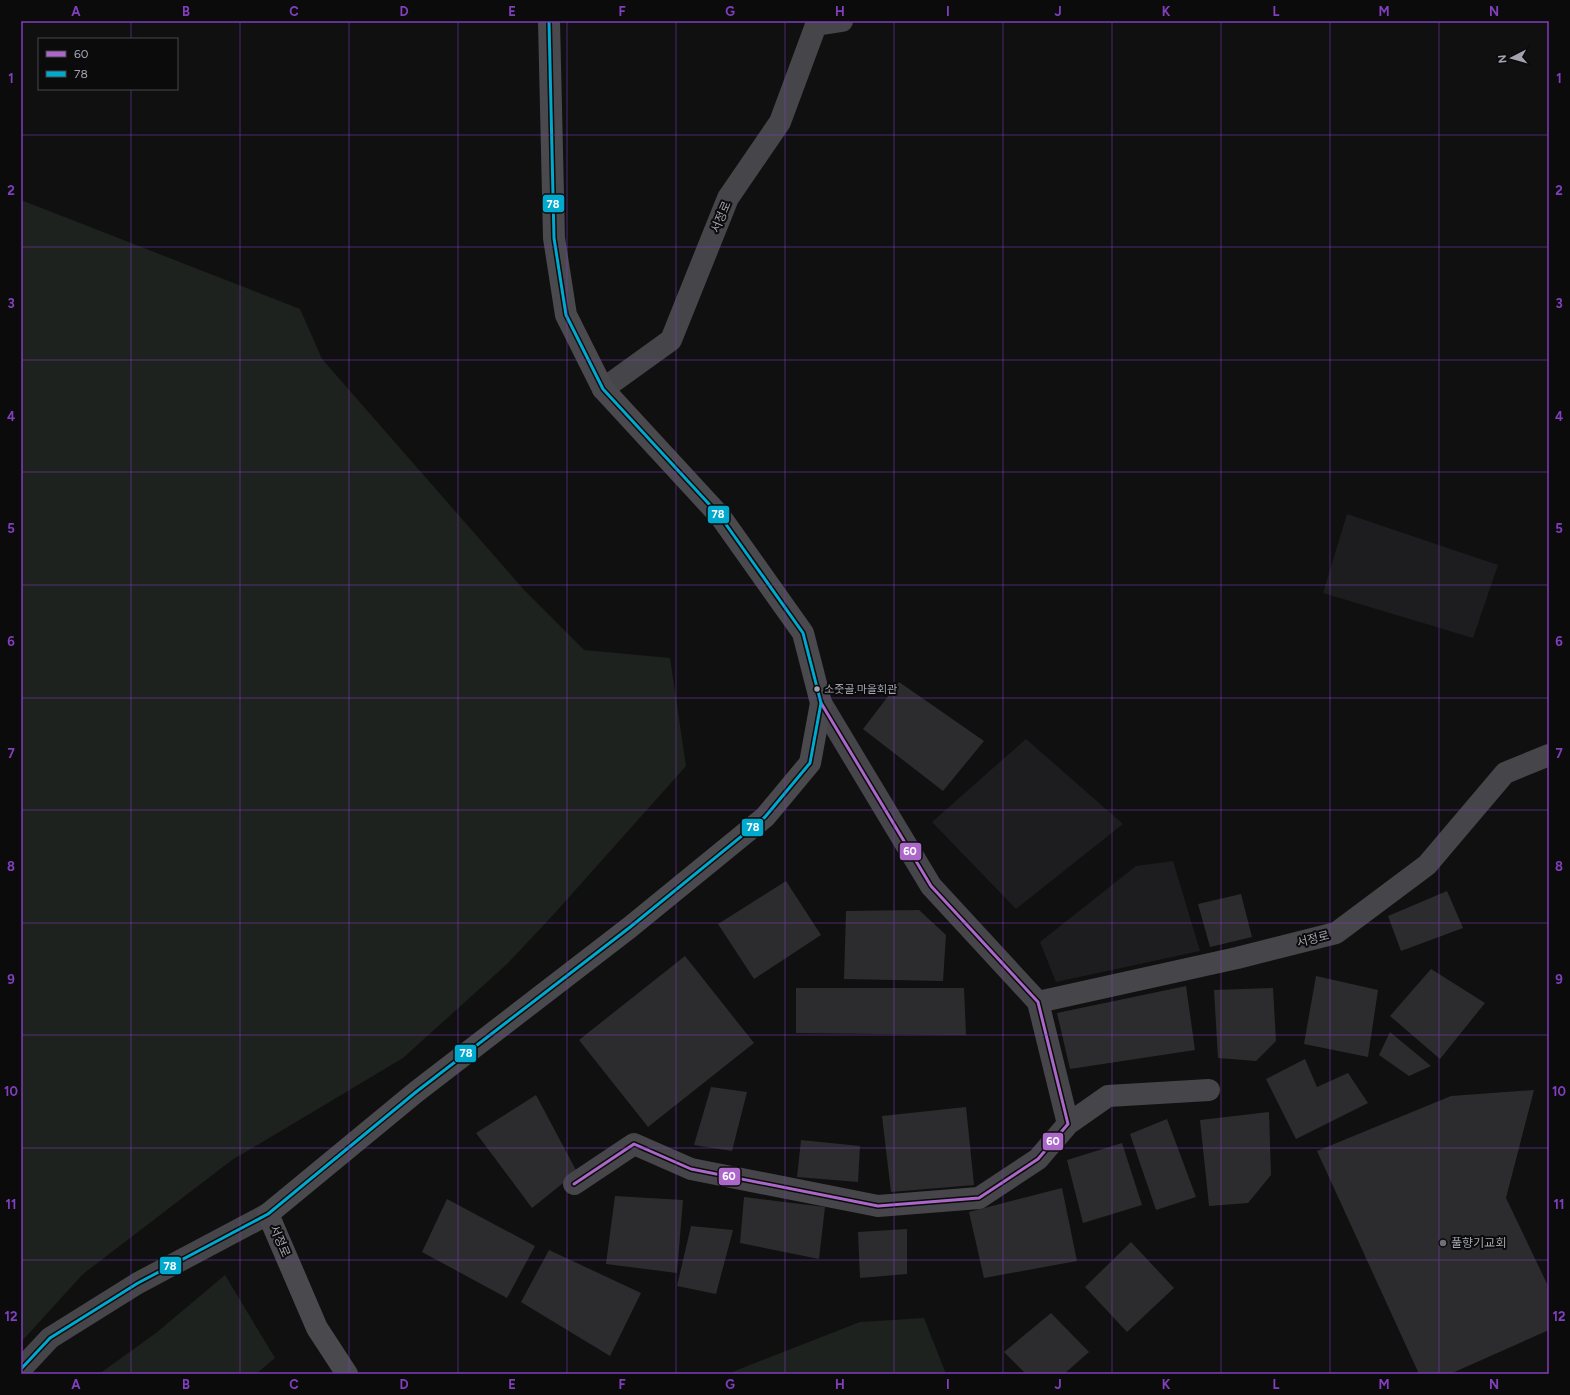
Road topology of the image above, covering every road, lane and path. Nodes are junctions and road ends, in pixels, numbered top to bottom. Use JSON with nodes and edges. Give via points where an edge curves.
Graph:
{"nodes":[{"id":1,"x":550,"y":21,"type":"edge"},
{"id":2,"x":842,"y":21,"type":"edge"},
{"id":3,"x":814,"y":23,"type":"edge"},
{"id":4,"x":603,"y":389,"type":"junction"},
{"id":5,"x":821,"y":703,"type":"junction"},
{"id":6,"x":1549,"y":755,"type":"edge"},
{"id":7,"x":1038,"y":1002,"type":"junction"},
{"id":8,"x":1209,"y":1090,"type":"dead end"},
{"id":9,"x":1068,"y":1124,"type":"junction"},
{"id":10,"x":574,"y":1184,"type":"dead end"},
{"id":11,"x":268,"y":1214,"type":"junction"},
{"id":12,"x":21,"y":1369,"type":"edge"},
{"id":13,"x":347,"y":1374,"type":"edge"}],
"edges":[{"from":1,"to":4,"type":"street","name":"서정로","via":[[554,238],[566,315]]},
{"from":2,"to":3,"type":"street","name":"서정로"},
{"from":3,"to":4,"type":"street","name":"서정로","via":[[780,122],[728,198],[670,340]]},
{"from":4,"to":5,"type":"street","name":"서정로","via":[[720,516],[803,633]]},
{"from":5,"to":7,"type":"street","name":"서정로","via":[[931,886]]},
{"from":5,"to":11,"type":"street","name":"서정로","via":[[810,763],[766,817],[629,928],[416,1092]]},
{"from":6,"to":7,"type":"street","name":"서정로","via":[[1505,773],[1427,865],[1336,932],[1237,958]]},
{"from":7,"to":9,"type":"street","name":"서정로"},
{"from":8,"to":9,"type":"street","via":[[1108,1096]]},
{"from":9,"to":10,"type":"street","via":[[1038,1159],[979,1198],[878,1206],[691,1169],[634,1144]]},
{"from":11,"to":12,"type":"street","via":[[138,1283],[50,1338]]},
{"from":11,"to":13,"type":"street","name":"서정로","via":[[317,1328]]}]}
